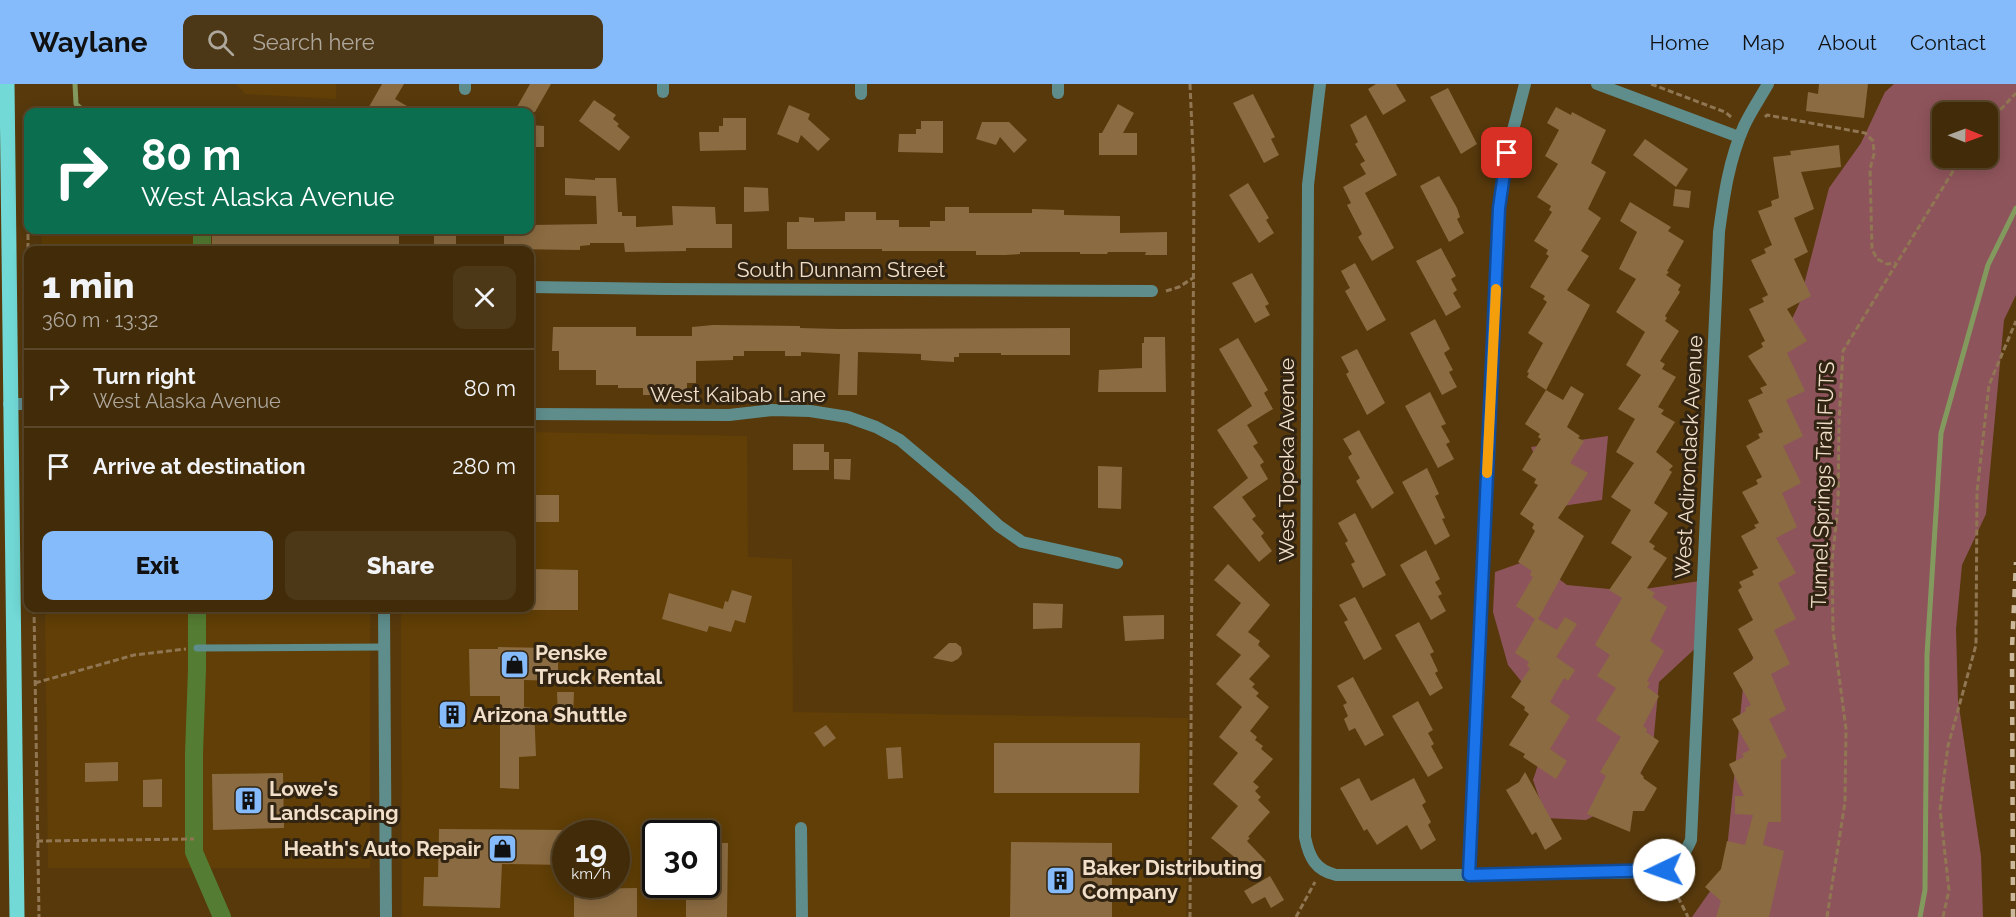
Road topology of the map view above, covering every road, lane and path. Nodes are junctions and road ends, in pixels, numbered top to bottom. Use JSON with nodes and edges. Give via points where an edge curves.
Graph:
{"nodes":[{"id":1,"x":7,"y":84,"type":"edge"},
{"id":2,"x":1190,"y":84,"type":"edge"},
{"id":3,"x":1320,"y":84,"type":"edge"},
{"id":4,"x":1525,"y":84,"type":"edge"},
{"id":5,"x":1597,"y":84,"type":"edge"},
{"id":6,"x":1651,"y":84,"type":"edge"},
{"id":7,"x":1768,"y":84,"type":"edge"},
{"id":8,"x":2016,"y":93,"type":"edge"},
{"id":9,"x":1998,"y":112,"type":"edge"},
{"id":10,"x":1767,"y":115,"type":"dead end"},
{"id":11,"x":1731,"y":117,"type":"dead end"},
{"id":12,"x":1739,"y":137,"type":"junction"},
{"id":13,"x":1955,"y":168,"type":"edge"},
{"id":14,"x":1896,"y":263,"type":"junction"},
{"id":15,"x":1193,"y":278,"type":"junction"},
{"id":16,"x":534,"y":287,"type":"edge"},
{"id":17,"x":1152,"y":291,"type":"joint"},
{"id":18,"x":2016,"y":321,"type":"edge"},
{"id":19,"x":9,"y":404,"type":"junction"},
{"id":20,"x":24,"y":404,"type":"edge"},
{"id":21,"x":534,"y":414,"type":"edge"},
{"id":22,"x":1117,"y":563,"type":"dead end"},
{"id":23,"x":34,"y":612,"type":"edge"},
{"id":24,"x":384,"y":612,"type":"edge"},
{"id":25,"x":385,"y":647,"type":"junction"},
{"id":26,"x":197,"y":648,"type":"joint"},
{"id":27,"x":35,"y":683,"type":"junction"},
{"id":28,"x":801,"y":828,"type":"dead end"},
{"id":29,"x":194,"y":839,"type":"dead end"},
{"id":30,"x":37,"y":841,"type":"junction"},
{"id":31,"x":1664,"y":870,"type":"junction"},
{"id":32,"x":1469,"y":875,"type":"junction"},
{"id":33,"x":1316,"y":880,"type":"dead end"},
{"id":34,"x":17,"y":917,"type":"edge"},
{"id":35,"x":39,"y":917,"type":"edge"},
{"id":36,"x":386,"y":917,"type":"edge"},
{"id":37,"x":802,"y":917,"type":"edge"},
{"id":38,"x":1190,"y":917,"type":"edge"},
{"id":39,"x":1296,"y":917,"type":"edge"},
{"id":40,"x":1688,"y":917,"type":"edge"},
{"id":41,"x":1827,"y":917,"type":"edge"},
{"id":42,"x":1943,"y":917,"type":"edge"}],
"edges":[{"from":1,"to":19,"type":"main road"},
{"from":2,"to":15,"type":"path"},
{"from":3,"to":32,"type":"street","name":"West Topeka Avenue","via":[[1308,185],[1305,837],[1314,863],[1324,872],[1336,875]]},
{"from":4,"to":32,"type":"street","via":[[1507,153],[1499,208]]},
{"from":5,"to":12,"type":"street"},
{"from":6,"to":11,"type":"path"},
{"from":7,"to":12,"type":"street","name":"West Adirondack Avenue"},
{"from":8,"to":9,"type":"path"},
{"from":10,"to":14,"type":"path","via":[[1865,133],[1873,141],[1872,249],[1877,260]]},
{"from":12,"to":31,"type":"street","name":"West Adirondack Avenue","via":[[1726,184],[1719,232],[1691,840],[1685,855]]},
{"from":13,"to":14,"type":"path","name":"Tunnel Springs Trail FUTS"},
{"from":14,"to":41,"type":"path","name":"Tunnel Springs Trail FUTS","via":[[1843,351],[1838,505],[1832,562],[1833,630],[1846,729],[1845,802]]},
{"from":15,"to":17,"type":"path","via":[[1179,287]]},
{"from":15,"to":38,"type":"path"},
{"from":16,"to":17,"type":"street","name":"South Dunnam Street"},
{"from":18,"to":42,"type":"path","via":[[1989,385],[1977,492],[1976,645],[1948,746],[1940,809],[1948,890]]},
{"from":19,"to":20,"type":"street"},
{"from":19,"to":34,"type":"main road"},
{"from":21,"to":22,"type":"street","name":"West Kaibab Lane","via":[[729,415],[772,410],[848,417],[900,440],[1022,542]]},
{"from":23,"to":27,"type":"path"},
{"from":24,"to":25,"type":"street"},
{"from":25,"to":26,"type":"lane"},
{"from":25,"to":36,"type":"street"},
{"from":26,"to":27,"type":"path","via":[[134,655]]},
{"from":27,"to":30,"type":"path"},
{"from":28,"to":37,"type":"street"},
{"from":29,"to":30,"type":"path"},
{"from":30,"to":35,"type":"path"},
{"from":31,"to":32,"type":"street"},
{"from":31,"to":40,"type":"path"},
{"from":33,"to":39,"type":"path"}]}
